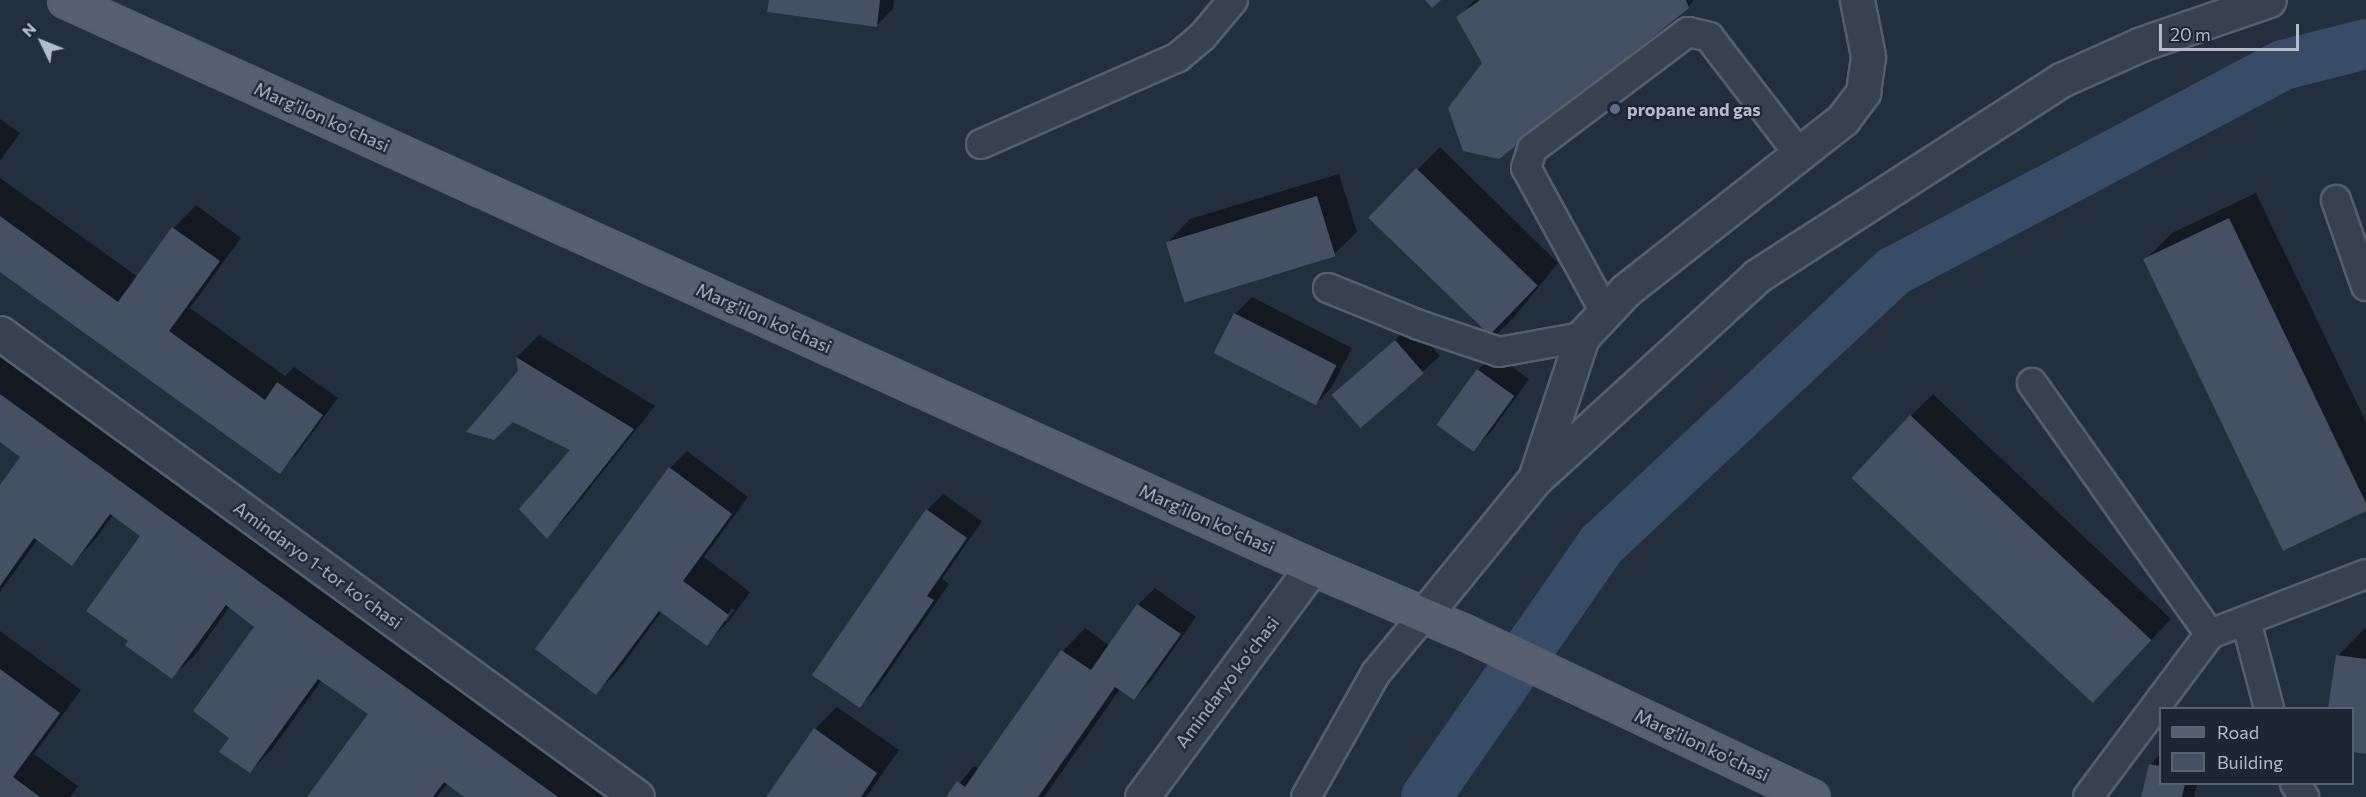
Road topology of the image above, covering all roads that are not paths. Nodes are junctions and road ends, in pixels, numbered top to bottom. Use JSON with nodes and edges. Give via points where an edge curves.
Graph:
{"nodes":[{"id":1,"x":66,"y":0,"type":"edge"},
{"id":2,"x":1233,"y":0,"type":"edge"},
{"id":3,"x":1857,"y":0,"type":"edge"},
{"id":4,"x":2269,"y":0,"type":"edge"},
{"id":5,"x":981,"y":144,"type":"dead end"},
{"id":6,"x":1799,"y":154,"type":"junction"},
{"id":7,"x":2336,"y":200,"type":"dead end"},
{"id":8,"x":2366,"y":286,"type":"edge"},
{"id":9,"x":1328,"y":288,"type":"dead end"},
{"id":10,"x":1605,"y":312,"type":"junction"},
{"id":11,"x":0,"y":333,"type":"edge"},
{"id":12,"x":1582,"y":337,"type":"junction"},
{"id":13,"x":2032,"y":383,"type":"dead end"},
{"id":14,"x":1535,"y":479,"type":"junction"},
{"id":15,"x":1312,"y":567,"type":"junction"},
{"id":16,"x":2366,"y":574,"type":"edge"},
{"id":17,"x":1424,"y":615,"type":"junction"},
{"id":18,"x":2246,"y":621,"type":"junction"},
{"id":19,"x":2210,"y":634,"type":"junction"},
{"id":20,"x":2269,"y":707,"type":"edge"},
{"id":21,"x":1801,"y":795,"type":"edge"},
{"id":22,"x":637,"y":797,"type":"edge"},
{"id":23,"x":1142,"y":797,"type":"edge"},
{"id":24,"x":1306,"y":797,"type":"edge"},
{"id":25,"x":2088,"y":797,"type":"edge"}],
"edges":[{"from":1,"to":15,"type":"main road","name":"Marg'ilon ko'chasi"},
{"from":2,"to":5,"type":"lane","via":[[1202,37],[1178,57]]},
{"from":3,"to":6,"type":"street","via":[[1868,56],[1863,92],[1843,119]]},
{"from":4,"to":14,"type":"street","via":[[2141,44],[2061,80],[1757,276]]},
{"from":6,"to":10,"type":"street","via":[[1626,290]]},
{"from":6,"to":10,"type":"lane","via":[[1709,37],[1688,32],[1532,150],[1526,168]]},
{"from":7,"to":8,"type":"lane"},
{"from":9,"to":12,"type":"lane","via":[[1499,352]]},
{"from":10,"to":12,"type":"street"},
{"from":11,"to":22,"type":"street","name":"Amindaryo 1-tor koʻchasi"},
{"from":12,"to":14,"type":"street"},
{"from":13,"to":19,"type":"lane"},
{"from":14,"to":17,"type":"street"},
{"from":15,"to":17,"type":"main road","name":"Marg'ilon ko'chasi"},
{"from":15,"to":23,"type":"street","name":"Amindaryo koʻchasi"},
{"from":16,"to":18,"type":"lane"},
{"from":17,"to":21,"type":"main road","name":"Marg'ilon ko'chasi"},
{"from":17,"to":24,"type":"lane","via":[[1376,673]]},
{"from":18,"to":19,"type":"lane"},
{"from":18,"to":20,"type":"lane"},
{"from":19,"to":25,"type":"lane"}]}
